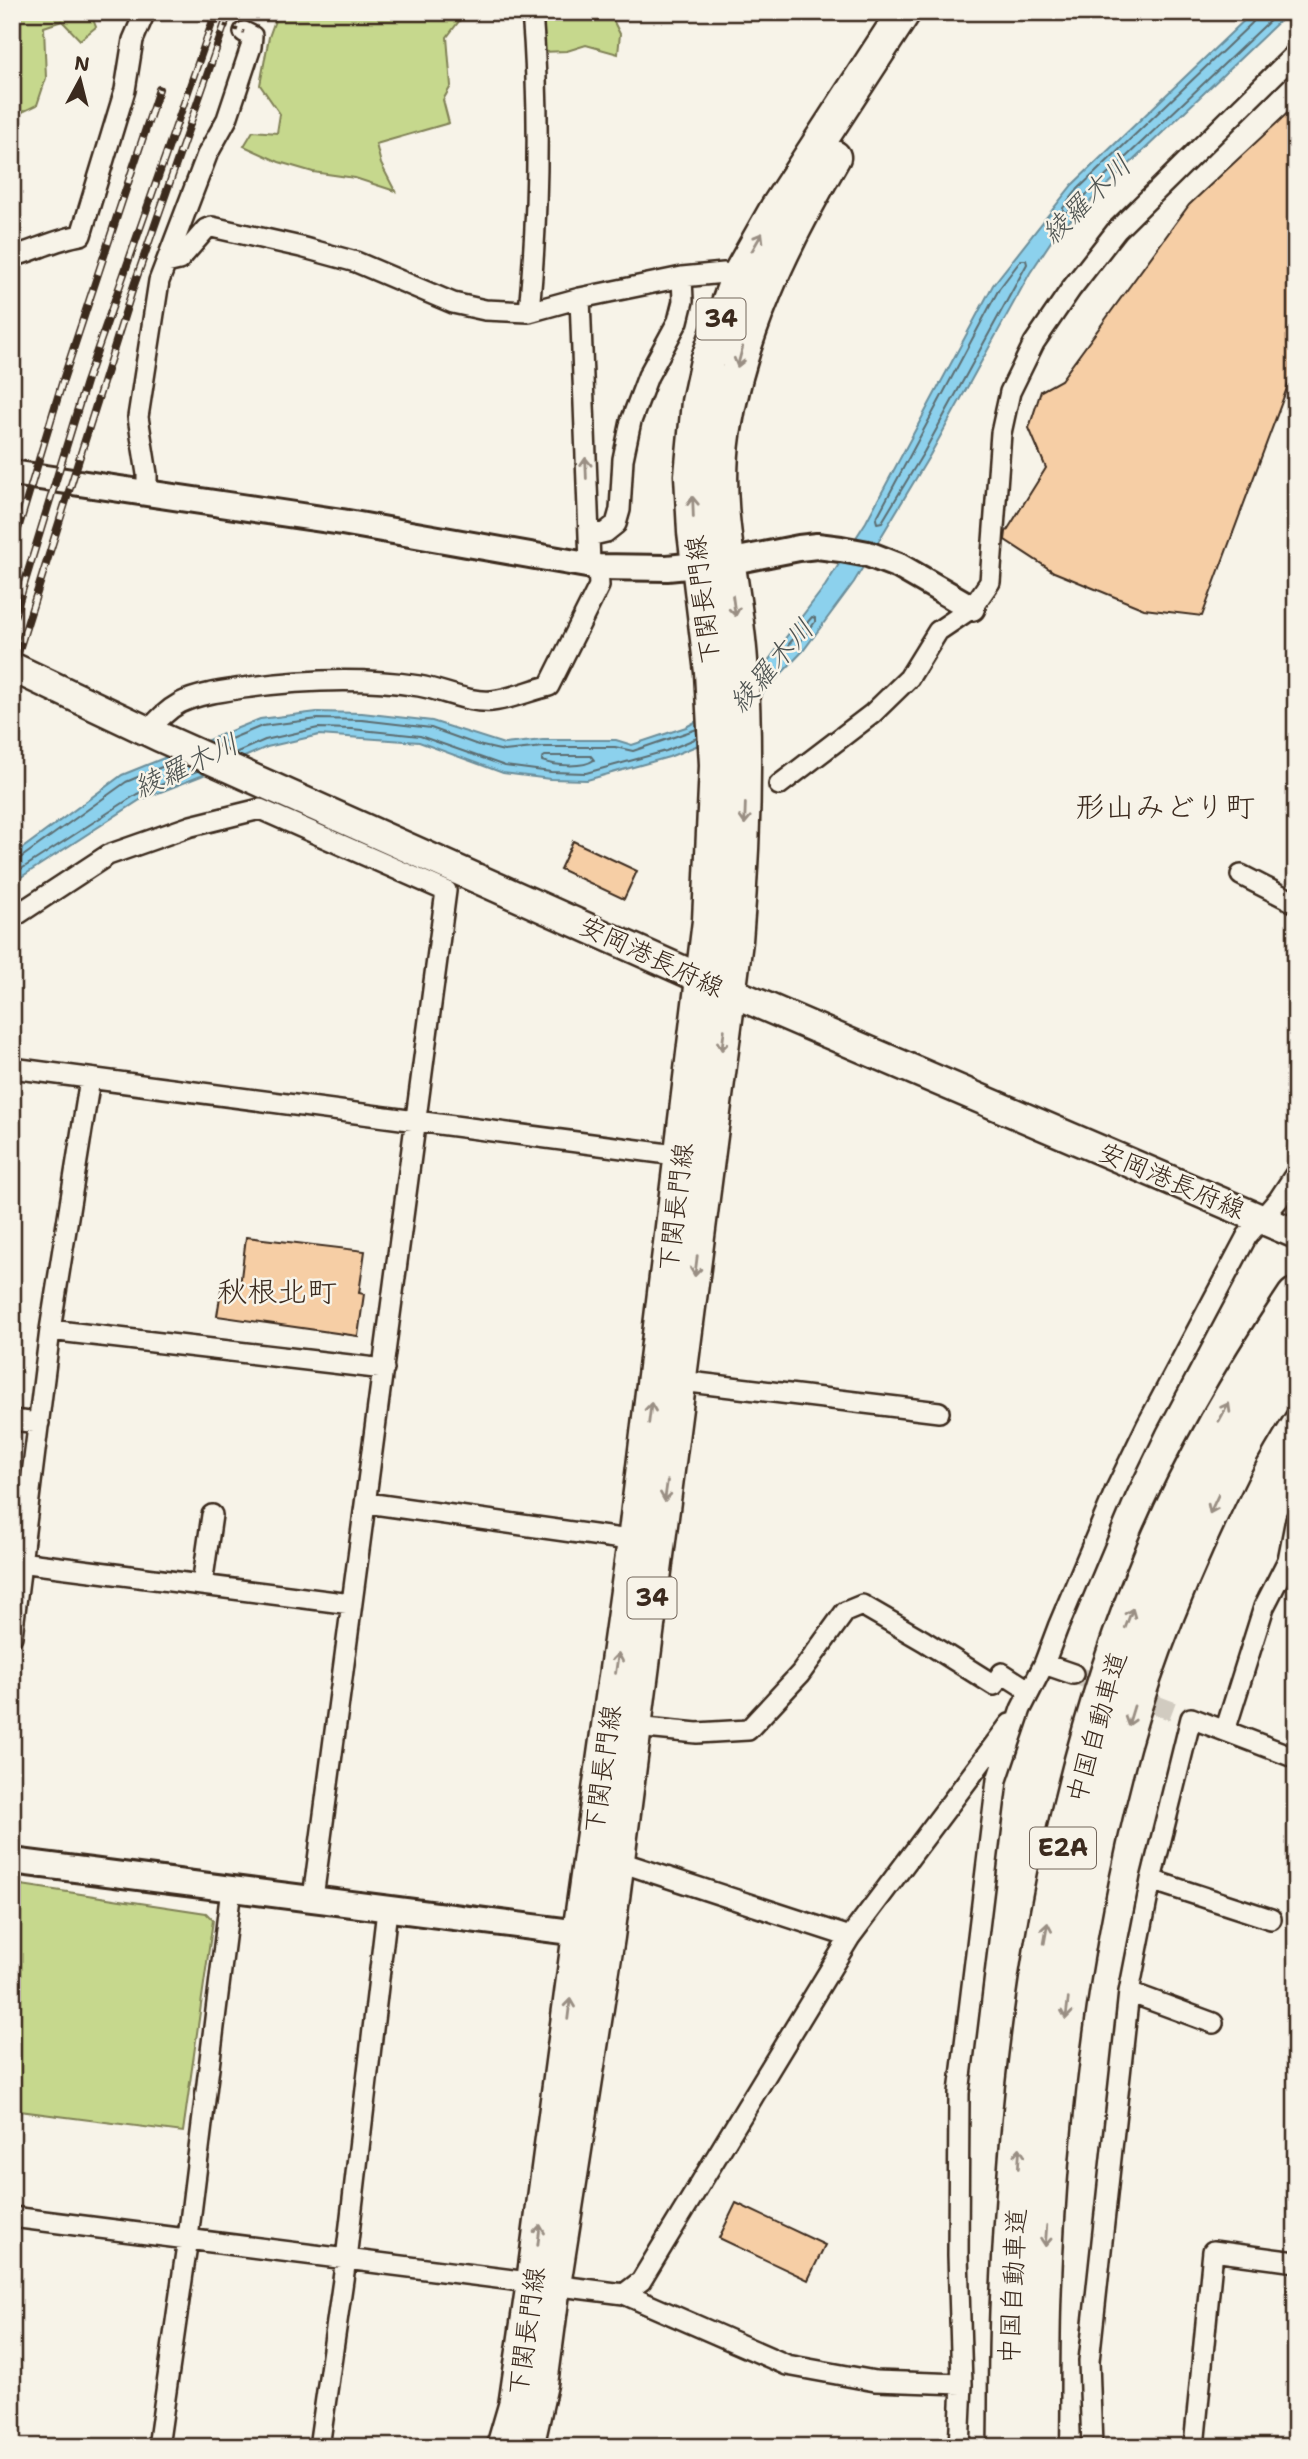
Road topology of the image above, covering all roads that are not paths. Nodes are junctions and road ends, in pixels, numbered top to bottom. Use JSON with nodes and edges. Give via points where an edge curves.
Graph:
{"nodes":[{"id":1,"x":145,"y":12,"type":"edge"},
{"id":2,"x":532,"y":12,"type":"edge"},
{"id":3,"x":904,"y":12,"type":"edge"},
{"id":4,"x":914,"y":12,"type":"edge"},
{"id":5,"x":244,"y":32,"type":"road end"},
{"id":6,"x":1296,"y":54,"type":"edge"},
{"id":7,"x":12,"y":257,"type":"edge"},
{"id":8,"x":166,"y":263,"type":"junction"},
{"id":9,"x":682,"y":277,"type":"junction"},
{"id":10,"x":737,"y":278,"type":"junction"},
{"id":11,"x":580,"y":298,"type":"junction"},
{"id":12,"x":529,"y":312,"type":"junction"},
{"id":13,"x":12,"y":473,"type":"edge"},
{"id":14,"x":147,"y":492,"type":"junction"},
{"id":15,"x":589,"y":537,"type":"junction"},
{"id":16,"x":727,"y":562,"type":"junction"},
{"id":17,"x":697,"y":565,"type":"junction"},
{"id":18,"x":594,"y":566,"type":"junction"},
{"id":19,"x":972,"y":608,"type":"junction"},
{"id":20,"x":12,"y":667,"type":"edge"},
{"id":21,"x":154,"y":734,"type":"junction"},
{"id":22,"x":779,"y":785,"type":"dead end"},
{"id":23,"x":1241,"y":875,"type":"dead end"},
{"id":24,"x":1296,"y":903,"type":"edge"},
{"id":25,"x":12,"y":918,"type":"edge"},
{"id":26,"x":715,"y":984,"type":"junction"},
{"id":27,"x":12,"y":1068,"type":"edge"},
{"id":28,"x":90,"y":1079,"type":"junction"},
{"id":29,"x":417,"y":1121,"type":"junction"},
{"id":30,"x":696,"y":1158,"type":"junction"},
{"id":31,"x":1296,"y":1173,"type":"edge"},
{"id":32,"x":1263,"y":1219,"type":"junction"},
{"id":33,"x":1296,"y":1234,"type":"edge"},
{"id":34,"x":1296,"y":1297,"type":"edge"},
{"id":35,"x":50,"y":1330,"type":"junction"},
{"id":36,"x":1296,"y":1360,"type":"edge"},
{"id":37,"x":384,"y":1369,"type":"junction"},
{"id":38,"x":681,"y":1381,"type":"junction"},
{"id":39,"x":939,"y":1412,"type":"dead end"},
{"id":40,"x":12,"y":1420,"type":"edge"},
{"id":41,"x":39,"y":1423,"type":"junction"},
{"id":42,"x":367,"y":1503,"type":"junction"},
{"id":43,"x":212,"y":1515,"type":"dead end"},
{"id":44,"x":1296,"y":1519,"type":"edge"},
{"id":45,"x":646,"y":1543,"type":"junction"},
{"id":46,"x":17,"y":1562,"type":"edge"},
{"id":47,"x":202,"y":1585,"type":"junction"},
{"id":48,"x":351,"y":1604,"type":"junction"},
{"id":49,"x":12,"y":1636,"type":"edge"},
{"id":50,"x":1044,"y":1664,"type":"junction"},
{"id":51,"x":1073,"y":1674,"type":"tunnel mouth"},
{"id":52,"x":1026,"y":1700,"type":"junction"},
{"id":53,"x":622,"y":1725,"type":"junction"},
{"id":54,"x":1225,"y":1731,"type":"junction"},
{"id":55,"x":1296,"y":1758,"type":"edge"},
{"id":56,"x":604,"y":1857,"type":"junction"},
{"id":57,"x":12,"y":1861,"type":"edge"},
{"id":58,"x":1151,"y":1880,"type":"junction"},
{"id":59,"x":231,"y":1889,"type":"junction"},
{"id":60,"x":313,"y":1898,"type":"junction"},
{"id":61,"x":387,"y":1910,"type":"junction"},
{"id":62,"x":1271,"y":1919,"type":"dead end"},
{"id":63,"x":594,"y":1935,"type":"junction"},
{"id":64,"x":850,"y":1937,"type":"junction"},
{"id":65,"x":1129,"y":1992,"type":"junction"},
{"id":66,"x":1213,"y":2023,"type":"dead end"},
{"id":67,"x":12,"y":2217,"type":"edge"},
{"id":68,"x":188,"y":2238,"type":"junction"},
{"id":69,"x":346,"y":2259,"type":"junction"},
{"id":70,"x":1296,"y":2262,"type":"edge"},
{"id":71,"x":544,"y":2283,"type":"junction"},
{"id":72,"x":624,"y":2294,"type":"junction"},
{"id":73,"x":961,"y":2384,"type":"junction"},
{"id":74,"x":158,"y":2447,"type":"edge"},
{"id":75,"x":319,"y":2447,"type":"edge"},
{"id":76,"x":503,"y":2447,"type":"edge"},
{"id":77,"x":527,"y":2447,"type":"edge"},
{"id":78,"x":959,"y":2447,"type":"edge"},
{"id":79,"x":1007,"y":2447,"type":"edge"},
{"id":80,"x":1040,"y":2447,"type":"edge"},
{"id":81,"x":1092,"y":2447,"type":"edge"},
{"id":82,"x":1194,"y":2447,"type":"edge"}],
"edges":[{"from":1,"to":7,"type":"street","via":[[133,40],[125,90],[81,235]]},
{"from":2,"to":12,"type":"street","via":[[537,74]]},
{"from":10,"to":3,"type":"main road","name":"下関長門線","number":"34","one_way":true,"via":[[776,209]]},
{"from":4,"to":16,"type":"main road","name":"下関長門線","number":"34","one_way":true,"via":[[797,220],[743,346],[723,438]]},
{"from":5,"to":8,"type":"street","via":[[252,36],[251,47],[227,119],[207,155]]},
{"from":6,"to":19,"type":"street","via":[[1117,230],[1034,343],[1010,392],[1001,433],[990,582]]},
{"from":8,"to":12,"type":"street","via":[[179,260],[212,227],[356,262],[453,303]]},
{"from":8,"to":14,"type":"street","via":[[159,281],[138,417]]},
{"from":9,"to":10,"type":"street","via":[[724,273]]},
{"from":9,"to":11,"type":"street"},
{"from":9,"to":15,"type":"street","via":[[678,321],[648,376],[631,421],[616,524]]},
{"from":17,"to":10,"type":"main road","name":"下関長門線","number":"34","one_way":true,"via":[[691,475],[698,402],[707,361]]},
{"from":11,"to":12,"type":"street"},
{"from":15,"to":11,"type":"street","one_way":true},
{"from":13,"to":14,"type":"street"},
{"from":14,"to":18,"type":"street"},
{"from":15,"to":18,"type":"street"},
{"from":16,"to":17,"type":"street"},
{"from":16,"to":19,"type":"street","via":[[817,546],[868,554],[899,566]]},
{"from":16,"to":26,"type":"main road","name":"下関長門線","number":"34","one_way":true,"via":[[741,658],[743,850],[736,941]]},
{"from":17,"to":18,"type":"street"},
{"from":17,"to":26,"type":"main road","name":"下関長門線","number":"34","via":[[711,672],[716,765],[709,920]]},
{"from":18,"to":21,"type":"street","via":[[599,586],[549,686],[492,701],[389,683],[281,683],[182,702],[164,713]]},
{"from":19,"to":22,"type":"street","via":[[938,631],[909,678],[872,714]]},
{"from":20,"to":21,"type":"main road","name":"安岡港長府線"},
{"from":21,"to":26,"type":"main road","name":"安岡港長府線"},
{"from":23,"to":24,"type":"street"},
{"from":25,"to":29,"type":"street","via":[[108,855],[191,826],[260,810],[446,891]]},
{"from":26,"to":30,"type":"main road","name":"下関長門線","number":"34"},
{"from":26,"to":32,"type":"main road","name":"安岡港長府線"},
{"from":27,"to":28,"type":"street"},
{"from":28,"to":29,"type":"street"},
{"from":28,"to":35,"type":"street"},
{"from":29,"to":30,"type":"street"},
{"from":29,"to":37,"type":"street"},
{"from":30,"to":38,"type":"main road","name":"下関長門線","number":"34","one_way":true},
{"from":45,"to":30,"type":"main road","name":"下関長門線","number":"34","one_way":true},
{"from":31,"to":32,"type":"street"},
{"from":32,"to":33,"type":"main road","name":"安岡港長府線"},
{"from":32,"to":50,"type":"street","via":[[1247,1236],[1147,1425]]},
{"from":79,"to":34,"type":"highway","name":"中国自動車道","number":"E2A","one_way":true,"via":[[1010,2290],[1025,2084],[1055,1883],[1082,1766],[1119,1645],[1155,1551],[1241,1382]]},
{"from":35,"to":37,"type":"street"},
{"from":35,"to":41,"type":"street"},
{"from":36,"to":80,"type":"highway","name":"中国自動車道","number":"E2A","one_way":true,"via":[[1225,1480],[1187,1563],[1151,1651],[1110,1786],[1086,1891],[1054,2113],[1042,2291]]},
{"from":37,"to":42,"type":"street"},
{"from":38,"to":39,"type":"street"},
{"from":38,"to":45,"type":"main road","name":"下関長門線","number":"34","one_way":true},
{"from":40,"to":41,"type":"street"},
{"from":41,"to":46,"type":"street"},
{"from":42,"to":45,"type":"street"},
{"from":42,"to":48,"type":"street"},
{"from":43,"to":47,"type":"street"},
{"from":44,"to":54,"type":"street","via":[[1288,1560],[1264,1607]]},
{"from":45,"to":53,"type":"main road","name":"下関長門線","number":"34"},
{"from":46,"to":47,"type":"street"},
{"from":46,"to":49,"type":"street"},
{"from":47,"to":48,"type":"street"},
{"from":48,"to":60,"type":"street"},
{"from":50,"to":51,"type":"street"},
{"from":50,"to":52,"type":"street"},
{"from":52,"to":53,"type":"street","via":[[1002,1673],[994,1685],[862,1605],[845,1612],[800,1674],[748,1730],[697,1733]]},
{"from":52,"to":64,"type":"street"},
{"from":52,"to":73,"type":"street","via":[[998,1780],[959,2093]]},
{"from":53,"to":56,"type":"main road","name":"下関長門線","number":"34"},
{"from":54,"to":55,"type":"street"},
{"from":54,"to":58,"type":"street","via":[[1191,1718]]},
{"from":56,"to":63,"type":"main road","name":"下関長門線","number":"34"},
{"from":56,"to":64,"type":"street"},
{"from":57,"to":59,"type":"street"},
{"from":58,"to":62,"type":"street"},
{"from":58,"to":65,"type":"street"},
{"from":59,"to":60,"type":"street"},
{"from":59,"to":68,"type":"street"},
{"from":60,"to":61,"type":"street"},
{"from":61,"to":63,"type":"street"},
{"from":61,"to":69,"type":"street"},
{"from":63,"to":71,"type":"main road","name":"下関長門線","number":"34"},
{"from":64,"to":72,"type":"street","via":[[641,2281]]},
{"from":65,"to":66,"type":"street"},
{"from":65,"to":81,"type":"street","via":[[1089,2361]]},
{"from":67,"to":68,"type":"street"},
{"from":68,"to":69,"type":"street"},
{"from":68,"to":74,"type":"street"},
{"from":69,"to":71,"type":"street"},
{"from":69,"to":75,"type":"street"},
{"from":70,"to":82,"type":"street","via":[[1213,2251]]},
{"from":71,"to":72,"type":"street"},
{"from":71,"to":76,"type":"main road","name":"下関長門線","number":"34"},
{"from":71,"to":77,"type":"main road","name":"下関長門線","number":"34","via":[[541,2384]]},
{"from":72,"to":73,"type":"street","via":[[787,2365],[875,2381]]},
{"from":73,"to":78,"type":"street"}]}
